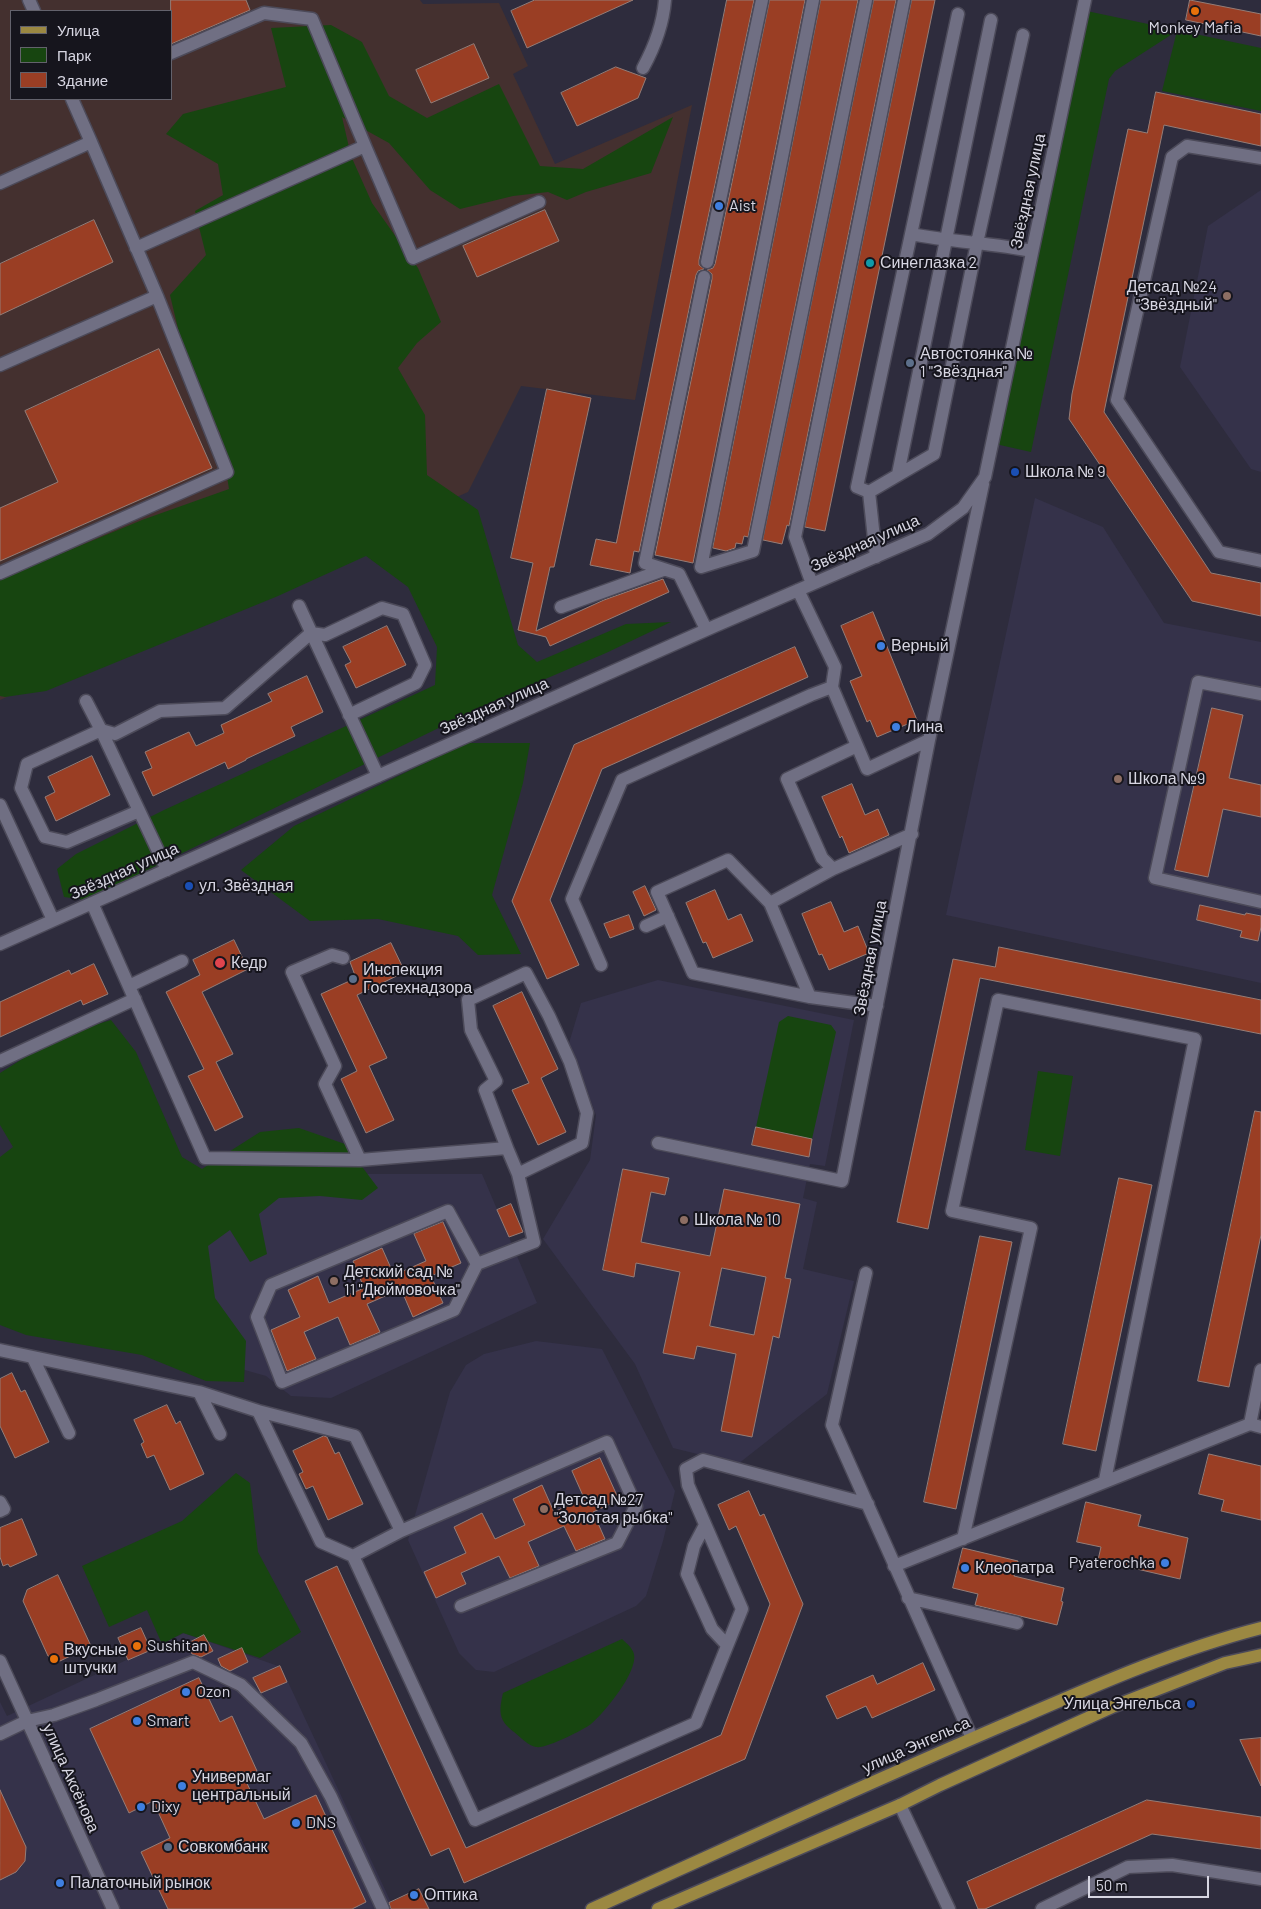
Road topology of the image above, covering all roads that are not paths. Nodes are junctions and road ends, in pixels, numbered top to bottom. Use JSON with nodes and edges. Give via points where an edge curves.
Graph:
{"nodes":[{"id":1,"x":665,"y":0,"type":"edge"},
{"id":2,"x":762,"y":0,"type":"edge"},
{"id":3,"x":813,"y":0,"type":"edge"},
{"id":4,"x":866,"y":0,"type":"edge"},
{"id":5,"x":904,"y":0,"type":"edge"},
{"id":6,"x":1085,"y":0,"type":"edge"},
{"id":7,"x":958,"y":14,"type":"dead end"},
{"id":8,"x":991,"y":20,"type":"dead end"},
{"id":9,"x":1023,"y":35,"type":"dead end"},
{"id":10,"x":172,"y":53,"type":"edge"},
{"id":11,"x":643,"y":68,"type":"dead end"},
{"id":12,"x":72,"y":100,"type":"edge"},
{"id":13,"x":91,"y":142,"type":"junction"},
{"id":14,"x":365,"y":146,"type":"junction"},
{"id":15,"x":1261,"y":158,"type":"edge"},
{"id":16,"x":0,"y":183,"type":"edge"},
{"id":17,"x":539,"y":202,"type":"dead end"},
{"id":18,"x":911,"y":234,"type":"junction"},
{"id":19,"x":946,"y":240,"type":"junction"},
{"id":20,"x":977,"y":243,"type":"junction"},
{"id":21,"x":136,"y":248,"type":"junction"},
{"id":22,"x":1032,"y":250,"type":"junction"},
{"id":23,"x":707,"y":262,"type":"dead end"},
{"id":24,"x":704,"y":278,"type":"dead end"},
{"id":25,"x":157,"y":296,"type":"junction"},
{"id":26,"x":0,"y":365,"type":"edge"},
{"id":27,"x":898,"y":474,"type":"junction"},
{"id":28,"x":984,"y":477,"type":"junction"},
{"id":29,"x":869,"y":492,"type":"junction"},
{"id":30,"x":876,"y":556,"type":"junction"},
{"id":31,"x":1261,"y":561,"type":"edge"},
{"id":32,"x":663,"y":570,"type":"junction"},
{"id":33,"x":0,"y":573,"type":"edge"},
{"id":34,"x":812,"y":584,"type":"junction"},
{"id":35,"x":798,"y":590,"type":"junction"},
{"id":36,"x":299,"y":606,"type":"dead end"},
{"id":37,"x":561,"y":607,"type":"dead end"},
{"id":38,"x":706,"y":629,"type":"junction"},
{"id":39,"x":311,"y":633,"type":"junction"},
{"id":40,"x":832,"y":687,"type":"junction"},
{"id":41,"x":1261,"y":694,"type":"edge"},
{"id":42,"x":86,"y":701,"type":"dead end"},
{"id":43,"x":349,"y":715,"type":"junction"},
{"id":44,"x":101,"y":730,"type":"junction"},
{"id":45,"x":929,"y":740,"type":"junction"},
{"id":46,"x":857,"y":746,"type":"junction"},
{"id":47,"x":378,"y":776,"type":"junction"},
{"id":48,"x":0,"y":805,"type":"edge"},
{"id":49,"x":139,"y":811,"type":"junction"},
{"id":50,"x":912,"y":834,"type":"junction"},
{"id":51,"x":832,"y":869,"type":"junction"},
{"id":52,"x":167,"y":870,"type":"junction"},
{"id":53,"x":1261,"y":902,"type":"edge"},
{"id":54,"x":92,"y":903,"type":"junction"},
{"id":55,"x":770,"y":903,"type":"junction"},
{"id":56,"x":668,"y":916,"type":"junction"},
{"id":57,"x":53,"y":920,"type":"junction"},
{"id":58,"x":646,"y":926,"type":"dead end"},
{"id":59,"x":0,"y":944,"type":"edge"},
{"id":60,"x":343,"y":958,"type":"dead end"},
{"id":61,"x":182,"y":961,"type":"dead end"},
{"id":62,"x":601,"y":964,"type":"dead end"},
{"id":63,"x":129,"y":986,"type":"junction"},
{"id":64,"x":810,"y":997,"type":"junction"},
{"id":65,"x":135,"y":999,"type":"junction"},
{"id":66,"x":877,"y":1006,"type":"junction"},
{"id":67,"x":0,"y":1061,"type":"edge"},
{"id":68,"x":658,"y":1143,"type":"dead end"},
{"id":69,"x":507,"y":1148,"type":"junction"},
{"id":70,"x":360,"y":1160,"type":"junction"},
{"id":71,"x":518,"y":1174,"type":"junction"},
{"id":72,"x":476,"y":1264,"type":"junction"},
{"id":73,"x":866,"y":1273,"type":"dead end"},
{"id":74,"x":0,"y":1350,"type":"edge"},
{"id":75,"x":33,"y":1358,"type":"junction"},
{"id":76,"x":1261,"y":1370,"type":"edge"},
{"id":77,"x":199,"y":1392,"type":"junction"},
{"id":78,"x":258,"y":1411,"type":"junction"},
{"id":79,"x":1255,"y":1425,"type":"edge"},
{"id":80,"x":69,"y":1433,"type":"dead end"},
{"id":81,"x":220,"y":1434,"type":"dead end"},
{"id":82,"x":1105,"y":1480,"type":"junction"},
{"id":83,"x":0,"y":1502,"type":"edge"},
{"id":84,"x":868,"y":1504,"type":"junction"},
{"id":85,"x":0,"y":1511,"type":"edge"},
{"id":86,"x":706,"y":1525,"type":"junction"},
{"id":87,"x":401,"y":1531,"type":"junction"},
{"id":88,"x":963,"y":1539,"type":"junction"},
{"id":89,"x":353,"y":1556,"type":"junction"},
{"id":90,"x":894,"y":1566,"type":"junction"},
{"id":91,"x":908,"y":1598,"type":"junction"},
{"id":92,"x":461,"y":1606,"type":"dead end"},
{"id":93,"x":1017,"y":1623,"type":"dead end"},
{"id":94,"x":1261,"y":1628,"type":"edge"},
{"id":95,"x":727,"y":1645,"type":"junction"},
{"id":96,"x":1261,"y":1656,"type":"edge"},
{"id":97,"x":0,"y":1661,"type":"edge"},
{"id":98,"x":28,"y":1722,"type":"junction"},
{"id":99,"x":0,"y":1734,"type":"edge"},
{"id":100,"x":972,"y":1738,"type":"junction"},
{"id":101,"x":900,"y":1805,"type":"junction"},
{"id":102,"x":1261,"y":1879,"type":"edge"},
{"id":103,"x":113,"y":1909,"type":"edge"},
{"id":104,"x":384,"y":1909,"type":"edge"},
{"id":105,"x":592,"y":1909,"type":"edge"},
{"id":106,"x":658,"y":1909,"type":"edge"},
{"id":107,"x":949,"y":1909,"type":"edge"},
{"id":108,"x":1042,"y":1909,"type":"edge"}],
"edges":[{"from":1,"to":11,"type":"street","via":[[653,50]]},
{"from":2,"to":23,"type":"street"},
{"from":3,"to":4,"type":"street","via":[[701,567],[752,551]]},
{"from":5,"to":34,"type":"street","via":[[795,537]]},
{"from":6,"to":22,"type":"street","name":"Звёздная улица"},
{"from":7,"to":18,"type":"street"},
{"from":8,"to":19,"type":"street"},
{"from":9,"to":20,"type":"street"},
{"from":10,"to":14,"type":"street","via":[[264,12],[312,19]]},
{"from":12,"to":13,"type":"street"},
{"from":13,"to":16,"type":"street"},
{"from":13,"to":21,"type":"street"},
{"from":14,"to":17,"type":"street","via":[[413,258]]},
{"from":14,"to":21,"type":"street"},
{"from":15,"to":31,"type":"street","via":[[1187,146],[1172,157],[1117,400],[1219,552]]},
{"from":18,"to":19,"type":"street"},
{"from":18,"to":29,"type":"street","via":[[856,487]]},
{"from":19,"to":20,"type":"street"},
{"from":19,"to":27,"type":"street"},
{"from":20,"to":22,"type":"street"},
{"from":20,"to":27,"type":"street","via":[[934,454]]},
{"from":21,"to":25,"type":"street"},
{"from":22,"to":28,"type":"street","name":"Звёздная улица"},
{"from":24,"to":32,"type":"street","via":[[645,563]]},
{"from":25,"to":26,"type":"street"},
{"from":25,"to":33,"type":"street","via":[[227,472]]},
{"from":27,"to":29,"type":"street"},
{"from":28,"to":30,"type":"street","name":"Звёздная улица","via":[[964,508],[928,534]]},
{"from":28,"to":45,"type":"street","name":"Звёздная улица"},
{"from":29,"to":30,"type":"street"},
{"from":30,"to":34,"type":"street","name":"Звёздная улица"},
{"from":32,"to":37,"type":"street"},
{"from":32,"to":38,"type":"street","via":[[679,574]]},
{"from":34,"to":35,"type":"street","name":"Звёздная улица"},
{"from":35,"to":38,"type":"street","name":"Звёздная улица"},
{"from":35,"to":40,"type":"street","via":[[835,667]]},
{"from":36,"to":39,"type":"street"},
{"from":38,"to":47,"type":"street","name":"Звёздная улица"},
{"from":39,"to":43,"type":"street"},
{"from":39,"to":43,"type":"street","via":[[325,635],[382,608],[403,614],[424,665],[416,683]]},
{"from":39,"to":44,"type":"street","via":[[224,708],[160,711],[115,734]]},
{"from":40,"to":46,"type":"street"},
{"from":40,"to":62,"type":"street","via":[[622,780],[572,899]]},
{"from":41,"to":53,"type":"street","via":[[1198,682],[1155,878]]},
{"from":42,"to":44,"type":"street"},
{"from":43,"to":47,"type":"street"},
{"from":44,"to":49,"type":"street"},
{"from":44,"to":49,"type":"street","via":[[27,764],[21,788],[45,837],[67,842]]},
{"from":45,"to":46,"type":"street","via":[[867,769]]},
{"from":45,"to":50,"type":"street","name":"Звёздная улица"},
{"from":46,"to":51,"type":"street","via":[[787,779],[822,858]]},
{"from":47,"to":52,"type":"street","name":"Звёздная улица"},
{"from":48,"to":57,"type":"street"},
{"from":49,"to":52,"type":"street"},
{"from":50,"to":51,"type":"street"},
{"from":50,"to":66,"type":"street","name":"Звёздная улица"},
{"from":51,"to":55,"type":"street"},
{"from":52,"to":54,"type":"street","name":"Звёздная улица"},
{"from":54,"to":57,"type":"street","name":"Звёздная улица"},
{"from":54,"to":63,"type":"street"},
{"from":55,"to":56,"type":"street","via":[[728,860],[657,892]]},
{"from":55,"to":64,"type":"street"},
{"from":56,"to":58,"type":"street"},
{"from":56,"to":64,"type":"street","via":[[693,973]]},
{"from":57,"to":59,"type":"street","name":"Звёздная улица"},
{"from":60,"to":70,"type":"street","via":[[332,955],[292,972],[335,1066],[325,1084]]},
{"from":61,"to":63,"type":"street"},
{"from":63,"to":65,"type":"street"},
{"from":64,"to":66,"type":"street"},
{"from":65,"to":67,"type":"street"},
{"from":65,"to":70,"type":"street","via":[[205,1158]]},
{"from":66,"to":68,"type":"street","name":"Звёздная улица","via":[[842,1181]]},
{"from":69,"to":70,"type":"street"},
{"from":69,"to":71,"type":"street"},
{"from":69,"to":71,"type":"street","via":[[485,1090],[496,1081],[471,1030],[468,1000],[526,973],[570,1062],[588,1113],[582,1143]]},
{"from":71,"to":72,"type":"street","via":[[534,1242]]},
{"from":72,"to":72,"type":"street","via":[[454,1310],[282,1382],[257,1317],[271,1285],[448,1211]]},
{"from":73,"to":84,"type":"street","via":[[832,1425]]},
{"from":74,"to":75,"type":"street"},
{"from":75,"to":77,"type":"street"},
{"from":75,"to":80,"type":"street"},
{"from":76,"to":79,"type":"street"},
{"from":77,"to":78,"type":"street"},
{"from":77,"to":81,"type":"street"},
{"from":78,"to":87,"type":"street","via":[[355,1436]]},
{"from":78,"to":89,"type":"street","via":[[321,1542]]},
{"from":79,"to":82,"type":"street"},
{"from":82,"to":88,"type":"street"},
{"from":82,"to":88,"type":"street","via":[[1195,1039],[998,1000],[952,1212],[1031,1228]]},
{"from":83,"to":85,"type":"street","via":[[4,1509]]},
{"from":84,"to":86,"type":"street","via":[[703,1460],[686,1469],[688,1485]]},
{"from":84,"to":90,"type":"street"},
{"from":86,"to":95,"type":"street","via":[[742,1609]]},
{"from":86,"to":95,"type":"street","via":[[694,1546],[687,1574],[712,1629]]},
{"from":87,"to":89,"type":"street"},
{"from":87,"to":92,"type":"street","via":[[608,1442],[636,1506],[617,1542]]},
{"from":88,"to":90,"type":"street"},
{"from":89,"to":95,"type":"street","via":[[475,1820],[696,1723]]},
{"from":90,"to":91,"type":"street"},
{"from":91,"to":93,"type":"street"},
{"from":91,"to":100,"type":"street"},
{"from":94,"to":100,"type":"main road","name":"улица Энгельса","via":[[1144,1665]]},
{"from":96,"to":101,"type":"main road","via":[[1225,1663],[1112,1708]]},
{"from":97,"to":98,"type":"street","name":"улица Аксёнова"},
{"from":98,"to":99,"type":"street"},
{"from":98,"to":103,"type":"street","name":"улица Аксёнова"},
{"from":98,"to":104,"type":"street","via":[[54,1716],[193,1662],[241,1685],[301,1743],[331,1797]]},
{"from":100,"to":105,"type":"main road","name":"улица Энгельса"},
{"from":101,"to":106,"type":"main road"},
{"from":101,"to":107,"type":"street"},
{"from":102,"to":108,"type":"street","via":[[1172,1865],[1128,1867]]}]}
